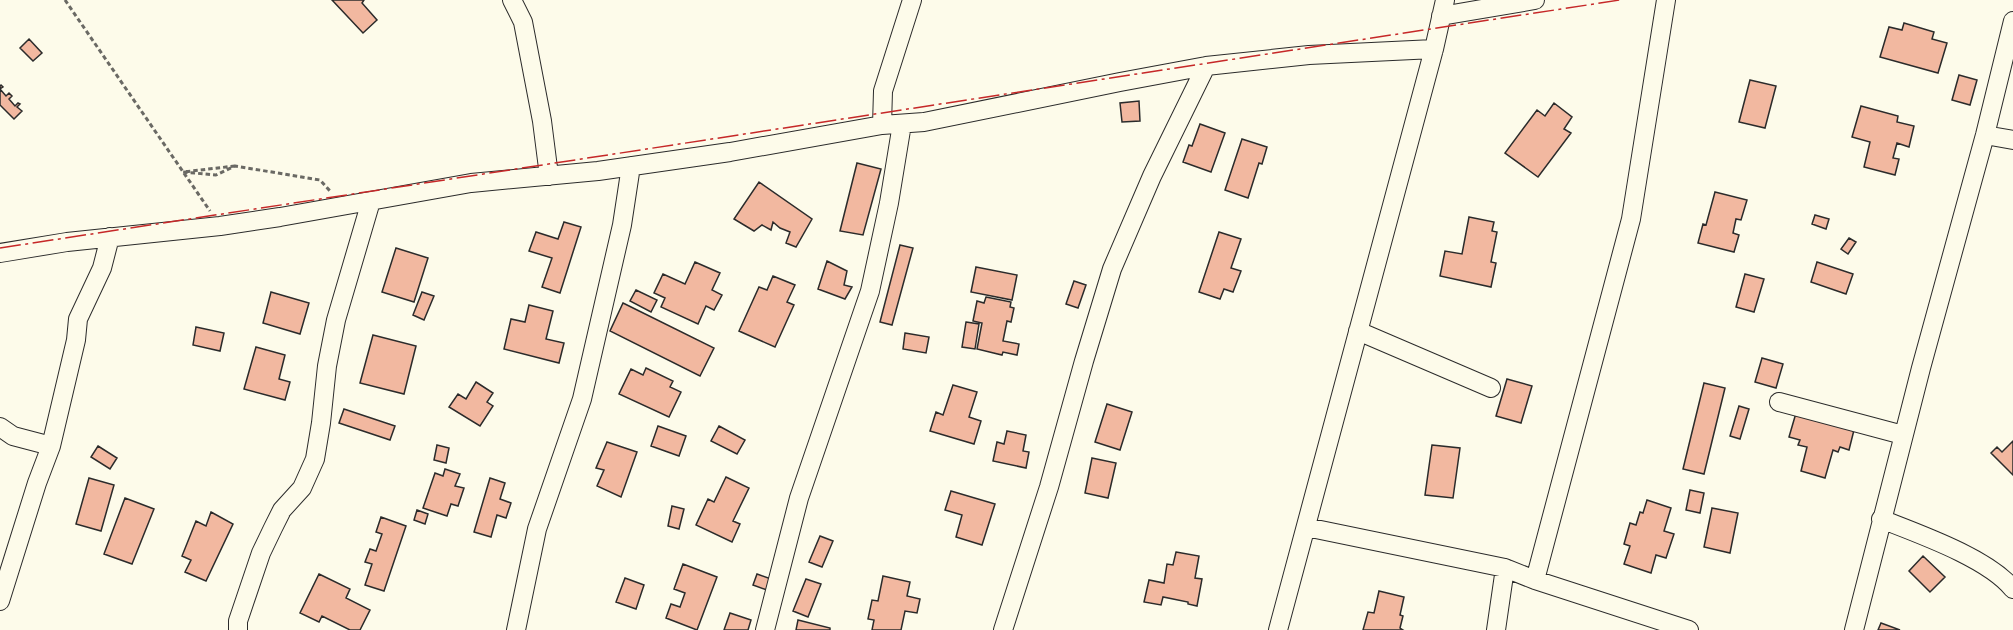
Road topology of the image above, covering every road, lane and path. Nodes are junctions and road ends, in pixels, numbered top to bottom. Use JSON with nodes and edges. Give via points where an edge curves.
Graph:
{"nodes":[{"id":1,"x":65,"y":0,"type":"edge"},
{"id":2,"x":512,"y":0,"type":"edge"},
{"id":3,"x":912,"y":0,"type":"edge"},
{"id":4,"x":1535,"y":0,"type":"edge"},
{"id":5,"x":1666,"y":0,"type":"edge"},
{"id":6,"x":1443,"y":8,"type":"edge"},
{"id":7,"x":2013,"y":21,"type":"edge"},
{"id":8,"x":1434,"y":49,"type":"junction"},
{"id":9,"x":1206,"y":66,"type":"junction"},
{"id":10,"x":902,"y":124,"type":"junction"},
{"id":11,"x":882,"y":125,"type":"junction"},
{"id":12,"x":1985,"y":135,"type":"junction"},
{"id":13,"x":2013,"y":140,"type":"edge"},
{"id":14,"x":235,"y":166,"type":"junction"},
{"id":15,"x":631,"y":166,"type":"junction"},
{"id":16,"x":183,"y":172,"type":"junction"},
{"id":17,"x":549,"y":176,"type":"junction"},
{"id":18,"x":371,"y":201,"type":"junction"},
{"id":19,"x":344,"y":206,"type":"junction"},
{"id":20,"x":220,"y":226,"type":"junction"},
{"id":21,"x":110,"y":237,"type":"junction"},
{"id":22,"x":0,"y":253,"type":"edge"},
{"id":23,"x":1359,"y":331,"type":"junction"},
{"id":24,"x":1491,"y":388,"type":"dead end"},
{"id":25,"x":1779,"y":402,"type":"dead end"},
{"id":26,"x":0,"y":427,"type":"edge"},
{"id":27,"x":1903,"y":435,"type":"junction"},
{"id":28,"x":51,"y":446,"type":"junction"},
{"id":29,"x":1881,"y":519,"type":"junction"},
{"id":30,"x":1306,"y":527,"type":"junction"},
{"id":31,"x":1505,"y":568,"type":"junction"},
{"id":32,"x":1535,"y":580,"type":"junction"},
{"id":33,"x":2013,"y":588,"type":"edge"},
{"id":34,"x":0,"y":601,"type":"edge"},
{"id":35,"x":238,"y":630,"type":"edge"},
{"id":36,"x":516,"y":630,"type":"edge"},
{"id":37,"x":765,"y":630,"type":"edge"},
{"id":38,"x":1003,"y":630,"type":"edge"},
{"id":39,"x":1278,"y":630,"type":"edge"},
{"id":40,"x":1496,"y":630,"type":"edge"},
{"id":41,"x":1689,"y":630,"type":"edge"},
{"id":42,"x":1854,"y":630,"type":"edge"}],
"edges":[{"from":1,"to":16,"type":"path"},
{"from":2,"to":17,"type":"street","via":[[523,22]]},
{"from":3,"to":11,"type":"street","via":[[883,91]]},
{"from":4,"to":6,"type":"street"},
{"from":5,"to":32,"type":"street","via":[[1631,219]]},
{"from":6,"to":8,"type":"street"},
{"from":7,"to":12,"type":"street"},
{"from":8,"to":9,"type":"street","via":[[1309,55]]},
{"from":8,"to":23,"type":"street"},
{"from":9,"to":10,"type":"street"},
{"from":9,"to":38,"type":"street","via":[[1112,269]]},
{"from":10,"to":11,"type":"street"},
{"from":10,"to":37,"type":"street","via":[[870,291],[799,498]]},
{"from":11,"to":15,"type":"street"},
{"from":12,"to":13,"type":"street"},
{"from":12,"to":27,"type":"street"},
{"from":14,"to":16,"type":"path"},
{"from":14,"to":16,"type":"path","via":[[216,175]]},
{"from":14,"to":19,"type":"path","via":[[320,180]]},
{"from":15,"to":17,"type":"street"},
{"from":15,"to":36,"type":"street","via":[[617,249],[582,399],[537,529]]},
{"from":16,"to":20,"type":"path"},
{"from":17,"to":18,"type":"street","via":[[471,183]]},
{"from":18,"to":19,"type":"street"},
{"from":18,"to":35,"type":"street","via":[[336,320],[315,459],[302,488],[282,510],[269,536]]},
{"from":19,"to":20,"type":"street"},
{"from":20,"to":21,"type":"street"},
{"from":21,"to":22,"type":"street"},
{"from":21,"to":28,"type":"street","via":[[102,268],[78,319]]},
{"from":23,"to":24,"type":"street"},
{"from":23,"to":30,"type":"street"},
{"from":25,"to":27,"type":"street"},
{"from":26,"to":28,"type":"street","via":[[13,436]]},
{"from":27,"to":29,"type":"street"},
{"from":28,"to":34,"type":"street"},
{"from":29,"to":33,"type":"street","via":[[1987,566]]},
{"from":29,"to":42,"type":"street"},
{"from":30,"to":31,"type":"street"},
{"from":30,"to":39,"type":"street"},
{"from":31,"to":32,"type":"street"},
{"from":31,"to":40,"type":"street"},
{"from":32,"to":41,"type":"street"}]}
